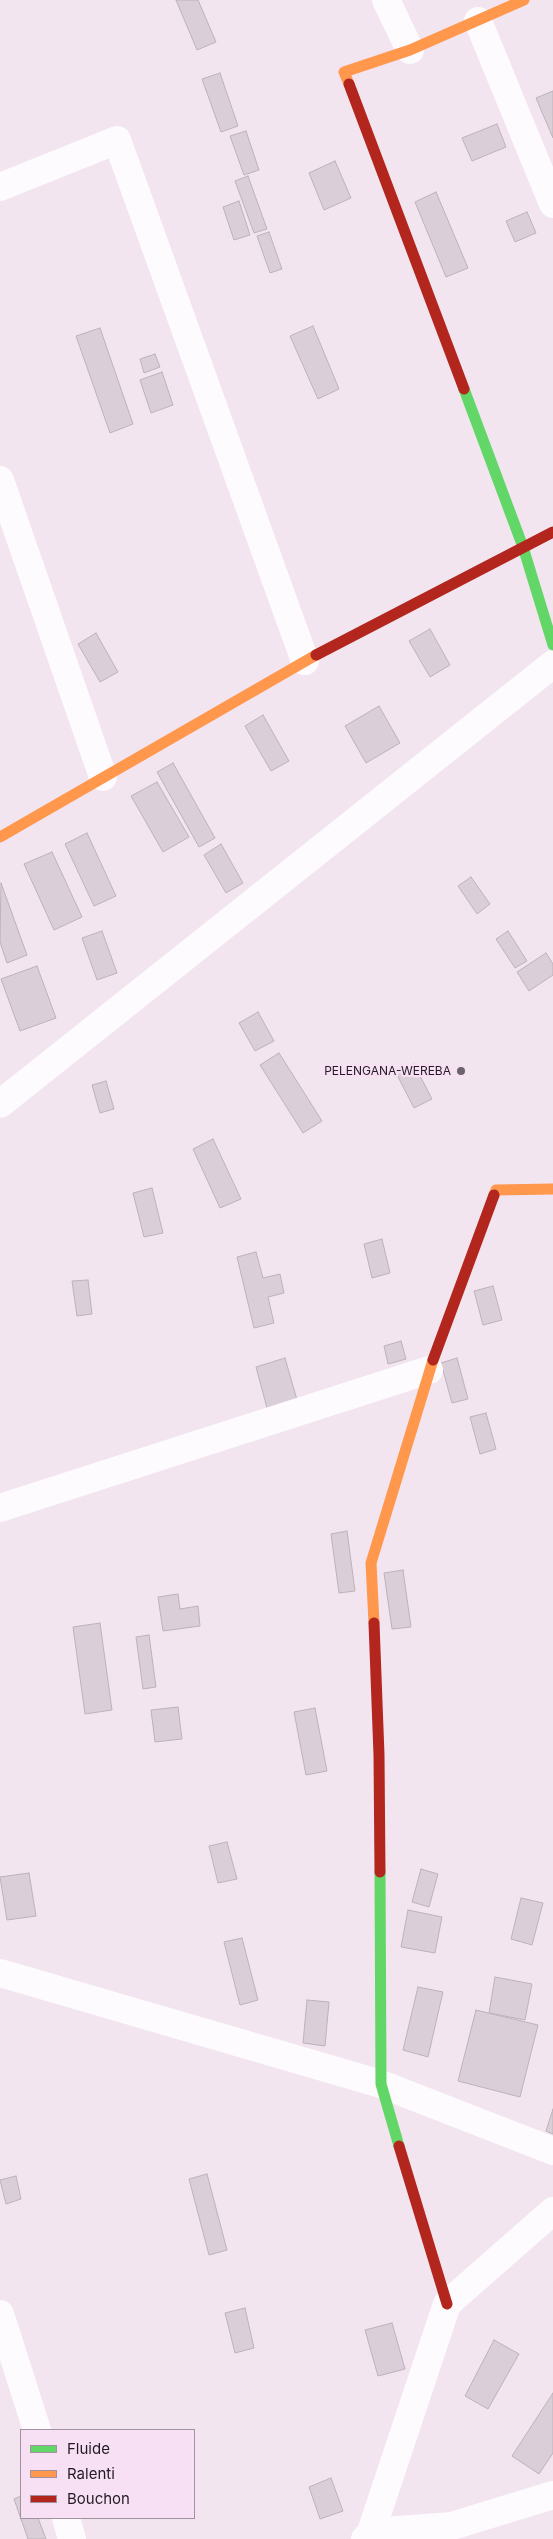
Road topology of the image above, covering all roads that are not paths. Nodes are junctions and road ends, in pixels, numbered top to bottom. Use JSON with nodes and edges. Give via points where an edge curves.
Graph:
{"nodes":[{"id":1,"x":386,"y":0,"type":"edge"},
{"id":2,"x":524,"y":0,"type":"edge"},
{"id":3,"x":478,"y":21,"type":"junction"},
{"id":4,"x":410,"y":50,"type":"junction"},
{"id":5,"x":0,"y":187,"type":"edge"},
{"id":6,"x":553,"y":204,"type":"edge"},
{"id":7,"x":1,"y":488,"type":"edge"},
{"id":8,"x":553,"y":532,"type":"edge"},
{"id":9,"x":523,"y":547,"type":"junction"},
{"id":10,"x":553,"y":645,"type":"edge"},
{"id":11,"x":305,"y":661,"type":"junction"},
{"id":12,"x":553,"y":664,"type":"edge"},
{"id":13,"x":103,"y":777,"type":"junction"},
{"id":14,"x":0,"y":836,"type":"edge"},
{"id":15,"x":0,"y":1104,"type":"edge"},
{"id":16,"x":553,"y":1190,"type":"edge"},
{"id":17,"x":428,"y":1370,"type":"junction"},
{"id":18,"x":0,"y":1508,"type":"edge"},
{"id":19,"x":0,"y":1973,"type":"edge"},
{"id":20,"x":381,"y":2084,"type":"junction"},
{"id":21,"x":553,"y":2151,"type":"edge"},
{"id":22,"x":553,"y":2211,"type":"edge"},
{"id":23,"x":448,"y":2304,"type":"junction"},
{"id":24,"x":0,"y":2314,"type":"edge"},
{"id":25,"x":37,"y":2429,"type":"edge"},
{"id":26,"x":553,"y":2495,"type":"edge"},
{"id":27,"x":66,"y":2519,"type":"edge"},
{"id":28,"x":368,"y":2536,"type":"edge"},
{"id":29,"x":72,"y":2539,"type":"edge"}],
"edges":[{"from":1,"to":4,"type":"street"},
{"from":2,"to":3,"type":"street"},
{"from":3,"to":4,"type":"street"},
{"from":3,"to":6,"type":"street"},
{"from":4,"to":9,"type":"street","via":[[344,72]]},
{"from":5,"to":11,"type":"street","via":[[117,140]]},
{"from":7,"to":13,"type":"street"},
{"from":8,"to":9,"type":"street"},
{"from":9,"to":10,"type":"street"},
{"from":9,"to":11,"type":"street"},
{"from":11,"to":13,"type":"street"},
{"from":12,"to":15,"type":"street"},
{"from":13,"to":14,"type":"street"},
{"from":16,"to":17,"type":"street","via":[[496,1190]]},
{"from":17,"to":18,"type":"street"},
{"from":17,"to":20,"type":"street","via":[[371,1563],[379,1755]]},
{"from":19,"to":20,"type":"street"},
{"from":20,"to":21,"type":"street"},
{"from":20,"to":23,"type":"street"},
{"from":22,"to":23,"type":"street"},
{"from":23,"to":28,"type":"street"},
{"from":24,"to":25,"type":"street"},
{"from":26,"to":28,"type":"street","via":[[452,2526]]},
{"from":27,"to":29,"type":"street"}]}
